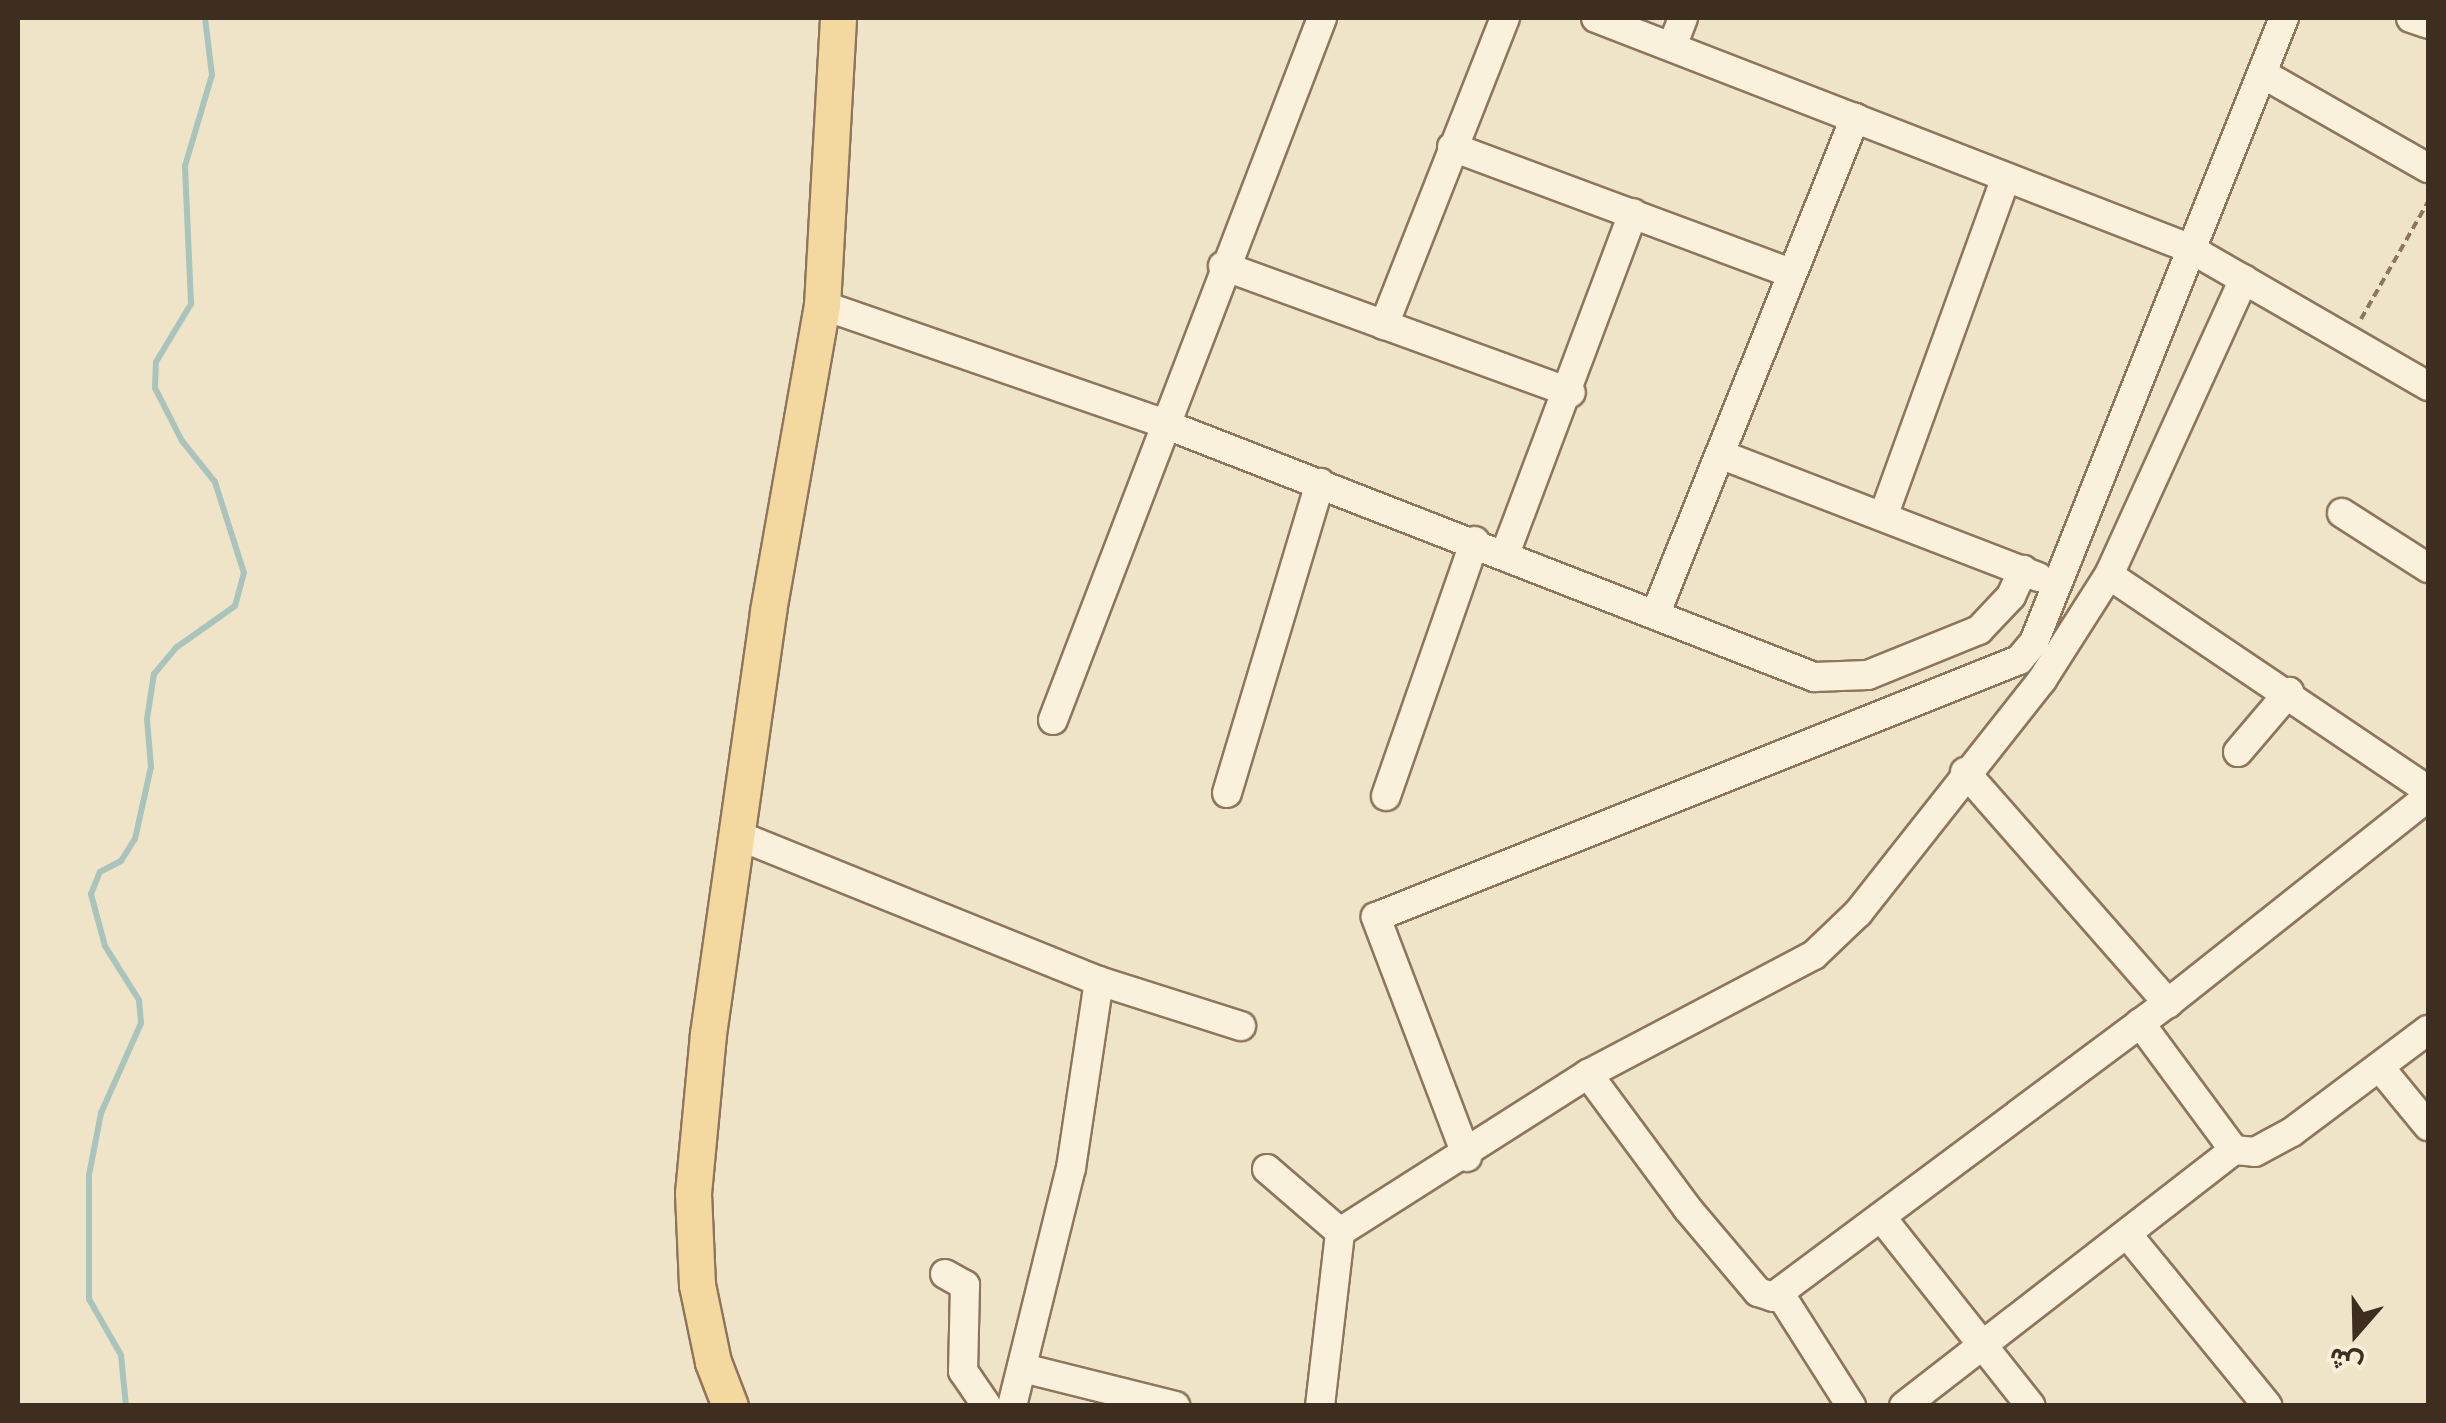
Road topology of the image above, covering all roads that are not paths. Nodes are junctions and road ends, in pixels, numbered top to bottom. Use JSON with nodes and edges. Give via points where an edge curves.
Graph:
{"nodes":[{"id":1,"x":838,"y":18,"type":"edge"},
{"id":2,"x":1322,"y":18,"type":"edge"},
{"id":3,"x":1505,"y":18,"type":"edge"},
{"id":4,"x":1596,"y":18,"type":"edge"},
{"id":5,"x":2284,"y":18,"type":"edge"},
{"id":6,"x":2411,"y":18,"type":"edge"},
{"id":7,"x":2428,"y":24,"type":"edge"},
{"id":8,"x":1678,"y":30,"type":"edge"},
{"id":9,"x":2263,"y":74,"type":"junction"},
{"id":10,"x":1855,"y":118,"type":"junction"},
{"id":11,"x":1452,"y":147,"type":"junction"},
{"id":12,"x":2428,"y":168,"type":"edge"},
{"id":13,"x":2006,"y":177,"type":"junction"},
{"id":14,"x":1634,"y":213,"type":"junction"},
{"id":15,"x":2190,"y":248,"type":"junction"},
{"id":16,"x":1223,"y":266,"type":"junction"},
{"id":17,"x":1788,"y":272,"type":"junction"},
{"id":18,"x":2244,"y":279,"type":"junction"},
{"id":19,"x":822,"y":304,"type":"junction"},
{"id":20,"x":1384,"y":325,"type":"junction"},
{"id":21,"x":2428,"y":386,"type":"edge"},
{"id":22,"x":1571,"y":393,"type":"junction"},
{"id":23,"x":1162,"y":423,"type":"junction"},
{"id":24,"x":1722,"y":454,"type":"junction"},
{"id":25,"x":1320,"y":483,"type":"junction"},
{"id":26,"x":1884,"y":514,"type":"junction"},
{"id":27,"x":2342,"y":514,"type":"dead end"},
{"id":28,"x":1475,"y":541,"type":"junction"},
{"id":29,"x":1504,"y":554,"type":"junction"},
{"id":30,"x":2428,"y":568,"type":"edge"},
{"id":31,"x":2022,"y":570,"type":"junction"},
{"id":32,"x":2109,"y":575,"type":"junction"},
{"id":33,"x":2054,"y":583,"type":"junction"},
{"id":34,"x":1654,"y":615,"type":"junction"},
{"id":35,"x":2289,"y":692,"type":"junction"},
{"id":36,"x":1053,"y":720,"type":"dead end"},
{"id":37,"x":2238,"y":752,"type":"dead end"},
{"id":38,"x":1965,"y":772,"type":"junction"},
{"id":39,"x":1227,"y":793,"type":"dead end"},
{"id":40,"x":2428,"y":794,"type":"edge"},
{"id":41,"x":1386,"y":796,"type":"dead end"},
{"id":42,"x":737,"y":835,"type":"junction"},
{"id":43,"x":1100,"y":980,"type":"junction"},
{"id":44,"x":2168,"y":1003,"type":"junction"},
{"id":45,"x":2140,"y":1024,"type":"junction"},
{"id":46,"x":1241,"y":1026,"type":"dead end"},
{"id":47,"x":2428,"y":1030,"type":"edge"},
{"id":48,"x":2381,"y":1069,"type":"junction"},
{"id":49,"x":1588,"y":1074,"type":"junction"},
{"id":50,"x":2428,"y":1126,"type":"edge"},
{"id":51,"x":2234,"y":1150,"type":"junction"},
{"id":52,"x":1467,"y":1156,"type":"junction"},
{"id":53,"x":1267,"y":1169,"type":"dead end"},
{"id":54,"x":1880,"y":1217,"type":"junction"},
{"id":55,"x":1340,"y":1232,"type":"junction"},
{"id":56,"x":2127,"y":1234,"type":"junction"},
{"id":57,"x":945,"y":1274,"type":"dead end"},
{"id":58,"x":1780,"y":1294,"type":"junction"},
{"id":59,"x":1986,"y":1344,"type":"junction"},
{"id":60,"x":1022,"y":1368,"type":"junction"},
{"id":61,"x":730,"y":1406,"type":"edge"},
{"id":62,"x":987,"y":1406,"type":"edge"},
{"id":63,"x":1012,"y":1406,"type":"edge"},
{"id":64,"x":1175,"y":1406,"type":"edge"},
{"id":65,"x":1320,"y":1406,"type":"edge"},
{"id":66,"x":1851,"y":1406,"type":"edge"},
{"id":67,"x":1904,"y":1406,"type":"edge"},
{"id":68,"x":2031,"y":1406,"type":"edge"},
{"id":69,"x":2268,"y":1406,"type":"edge"}],
"edges":[{"from":1,"to":19,"type":"main road"},
{"from":2,"to":16,"type":"street"},
{"from":3,"to":11,"type":"street"},
{"from":4,"to":8,"type":"street"},
{"from":5,"to":9,"type":"street"},
{"from":6,"to":7,"type":"street"},
{"from":8,"to":10,"type":"street"},
{"from":9,"to":12,"type":"street"},
{"from":9,"to":15,"type":"street"},
{"from":10,"to":13,"type":"street"},
{"from":10,"to":17,"type":"street"},
{"from":11,"to":14,"type":"street"},
{"from":11,"to":20,"type":"street"},
{"from":13,"to":15,"type":"street"},
{"from":13,"to":26,"type":"street"},
{"from":14,"to":17,"type":"street"},
{"from":14,"to":22,"type":"street"},
{"from":15,"to":18,"type":"street"},
{"from":15,"to":33,"type":"street"},
{"from":16,"to":20,"type":"street"},
{"from":16,"to":23,"type":"street"},
{"from":17,"to":24,"type":"street"},
{"from":18,"to":21,"type":"street"},
{"from":18,"to":32,"type":"street"},
{"from":19,"to":23,"type":"street"},
{"from":19,"to":42,"type":"main road"},
{"from":20,"to":22,"type":"street"},
{"from":22,"to":29,"type":"street"},
{"from":23,"to":25,"type":"street"},
{"from":23,"to":36,"type":"street"},
{"from":24,"to":26,"type":"street"},
{"from":24,"to":34,"type":"street"},
{"from":25,"to":28,"type":"street"},
{"from":25,"to":39,"type":"street"},
{"from":26,"to":31,"type":"street"},
{"from":27,"to":30,"type":"street"},
{"from":28,"to":29,"type":"street"},
{"from":28,"to":41,"type":"street"},
{"from":29,"to":34,"type":"street"},
{"from":31,"to":33,"type":"street"},
{"from":31,"to":34,"type":"street","via":[[2012,596],[1979,630],[1868,675],[1840,679],[1774,664]]},
{"from":32,"to":35,"type":"street"},
{"from":32,"to":38,"type":"street","via":[[2042,680]]},
{"from":33,"to":52,"type":"street","via":[[2034,642],[1994,675],[1376,917]]},
{"from":35,"to":37,"type":"street"},
{"from":35,"to":40,"type":"street"},
{"from":38,"to":44,"type":"street"},
{"from":38,"to":49,"type":"street","via":[[1837,937]]},
{"from":40,"to":44,"type":"street"},
{"from":42,"to":43,"type":"street"},
{"from":42,"to":61,"type":"main road","via":[[693,1193],[696,1284]]},
{"from":43,"to":46,"type":"street"},
{"from":43,"to":60,"type":"street","via":[[1071,1168]]},
{"from":44,"to":45,"type":"street"},
{"from":45,"to":51,"type":"street"},
{"from":45,"to":54,"type":"street"},
{"from":47,"to":48,"type":"street"},
{"from":48,"to":50,"type":"street"},
{"from":48,"to":51,"type":"street","via":[[2256,1152]]},
{"from":49,"to":52,"type":"street"},
{"from":49,"to":58,"type":"street","via":[[1758,1292]]},
{"from":51,"to":56,"type":"street"},
{"from":52,"to":55,"type":"street"},
{"from":53,"to":55,"type":"street"},
{"from":54,"to":58,"type":"street"},
{"from":54,"to":59,"type":"street"},
{"from":55,"to":65,"type":"street"},
{"from":56,"to":59,"type":"street"},
{"from":56,"to":69,"type":"street"},
{"from":57,"to":62,"type":"street","via":[[965,1285],[970,1303],[963,1371]]},
{"from":58,"to":66,"type":"street"},
{"from":59,"to":67,"type":"street"},
{"from":59,"to":68,"type":"street"},
{"from":60,"to":63,"type":"street"},
{"from":60,"to":64,"type":"street"}]}
